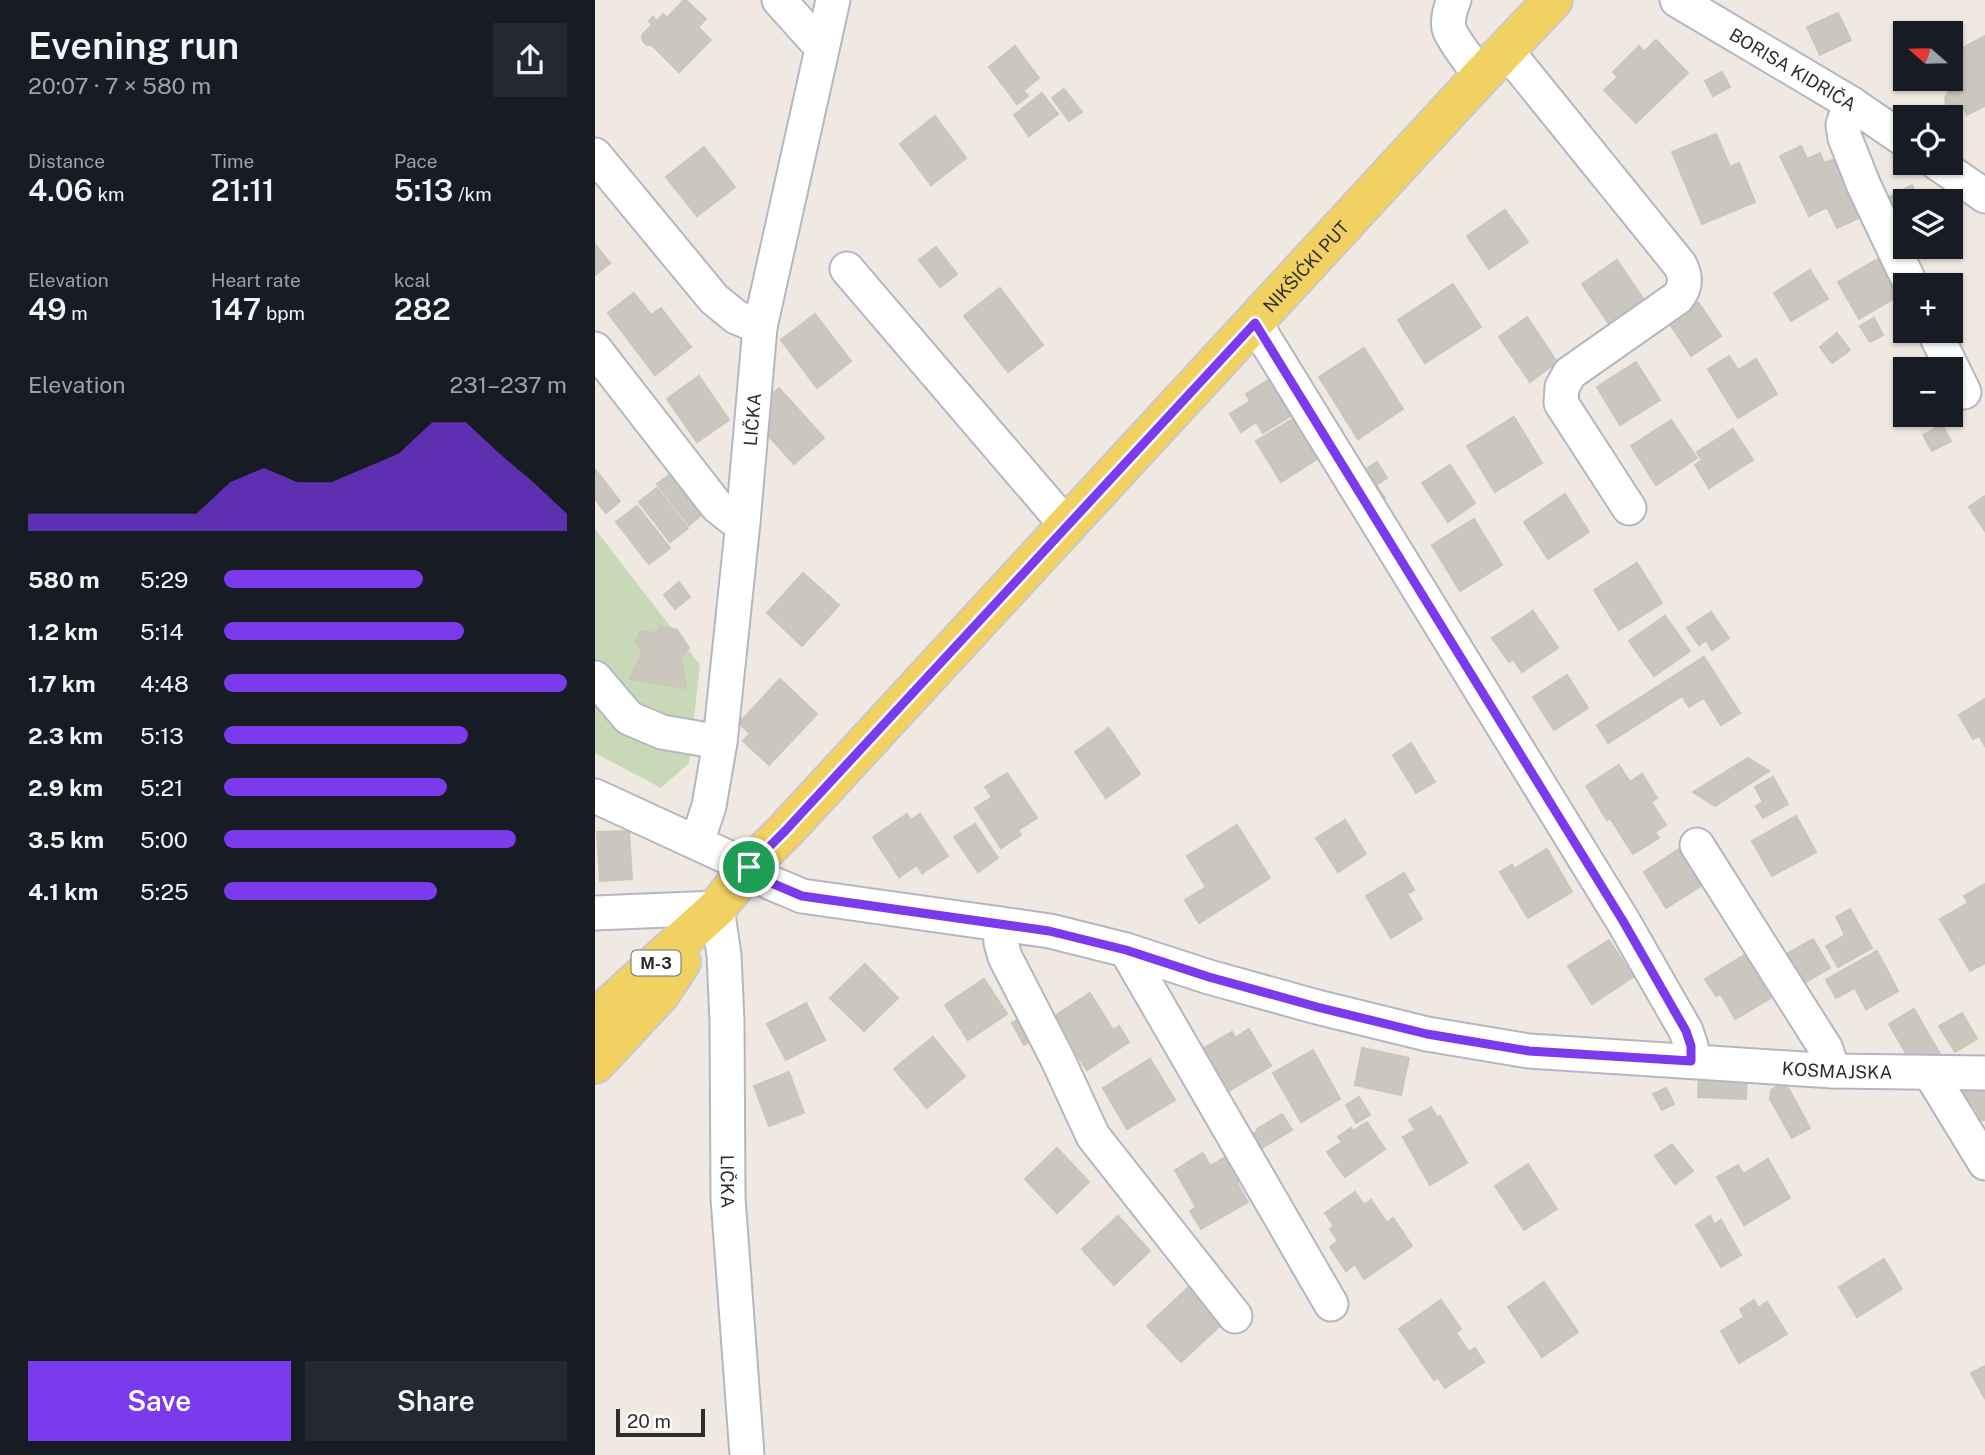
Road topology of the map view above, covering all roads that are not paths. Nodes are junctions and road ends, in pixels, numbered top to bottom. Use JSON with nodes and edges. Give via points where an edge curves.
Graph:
{"nodes":[{"id":1,"x":779,"y":0,"type":"edge"},
{"id":2,"x":833,"y":0,"type":"edge"},
{"id":3,"x":1454,"y":0,"type":"edge"},
{"id":4,"x":1553,"y":0,"type":"edge"},
{"id":5,"x":1677,"y":0,"type":"edge"},
{"id":6,"x":822,"y":48,"type":"junction"},
{"id":7,"x":1493,"y":63,"type":"junction"},
{"id":8,"x":1852,"y":104,"type":"junction"},
{"id":9,"x":1893,"y":132,"type":"edge"},
{"id":10,"x":595,"y":155,"type":"edge"},
{"id":11,"x":1955,"y":175,"type":"edge"},
{"id":12,"x":1985,"y":195,"type":"edge"},
{"id":13,"x":847,"y":269,"type":"dead end"},
{"id":14,"x":1905,"y":273,"type":"edge"},
{"id":15,"x":1255,"y":323,"type":"junction"},
{"id":16,"x":760,"y":327,"type":"junction"},
{"id":17,"x":1940,"y":343,"type":"edge"},
{"id":18,"x":595,"y":349,"type":"edge"},
{"id":19,"x":1964,"y":392,"type":"dead end"},
{"id":20,"x":1629,"y":508,"type":"dead end"},
{"id":21,"x":743,"y":522,"type":"junction"},
{"id":22,"x":1067,"y":526,"type":"junction"},
{"id":23,"x":595,"y":678,"type":"edge"},
{"id":24,"x":720,"y":742,"type":"junction"},
{"id":25,"x":595,"y":796,"type":"edge"},
{"id":26,"x":697,"y":842,"type":"junction"},
{"id":27,"x":1697,"y":845,"type":"dead end"},
{"id":28,"x":749,"y":867,"type":"junction"},
{"id":29,"x":717,"y":908,"type":"junction"},
{"id":30,"x":595,"y":913,"type":"edge"},
{"id":31,"x":1000,"y":925,"type":"junction"},
{"id":32,"x":1126,"y":950,"type":"junction"},
{"id":33,"x":595,"y":1019,"type":"edge"},
{"id":34,"x":1691,"y":1061,"type":"junction"},
{"id":35,"x":595,"y":1064,"type":"edge"},
{"id":36,"x":1833,"y":1071,"type":"junction"},
{"id":37,"x":1930,"y":1073,"type":"junction"},
{"id":38,"x":1985,"y":1073,"type":"edge"},
{"id":39,"x":1985,"y":1163,"type":"edge"},
{"id":40,"x":1331,"y":1304,"type":"dead end"},
{"id":41,"x":1235,"y":1316,"type":"dead end"},
{"id":42,"x":747,"y":1455,"type":"edge"}],
"edges":[{"from":1,"to":6,"type":"street"},
{"from":2,"to":6,"type":"street","name":"LIČKA"},
{"from":3,"to":7,"type":"street","via":[[1449,28],[1469,62]]},
{"from":4,"to":7,"type":"main road","name":"NIKŠIĆKI PUT","number":"M-3"},
{"from":5,"to":8,"type":"street","name":"BORISA KIDRIČA"},
{"from":6,"to":16,"type":"street","name":"LIČKA"},
{"from":7,"to":15,"type":"main road","name":"NIKŠIĆKI PUT","number":"M-3"},
{"from":7,"to":20,"type":"street","via":[[1683,272],[1685,282],[1677,298],[1570,373],[1562,387],[1561,403]]},
{"from":8,"to":9,"type":"street","name":"BORISA KIDRIČA"},
{"from":8,"to":14,"type":"street","via":[[1843,125],[1845,138]]},
{"from":10,"to":16,"type":"street","via":[[713,299],[736,317]]},
{"from":11,"to":12,"type":"street"},
{"from":13,"to":22,"type":"street"},
{"from":15,"to":22,"type":"main road","name":"NIKŠIĆKI PUT","number":"M-3"},
{"from":15,"to":34,"type":"street","via":[[1623,921],[1686,1031]]},
{"from":16,"to":21,"type":"street","name":"LIČKA"},
{"from":17,"to":19,"type":"street"},
{"from":18,"to":21,"type":"street","via":[[717,506]]},
{"from":21,"to":24,"type":"street","name":"LIČKA"},
{"from":22,"to":28,"type":"main road","name":"NIKŠIĆKI PUT","number":"M-3"},
{"from":23,"to":24,"type":"street","via":[[629,718],[662,733]]},
{"from":24,"to":26,"type":"street","name":"LIČKA","via":[[709,806]]},
{"from":25,"to":26,"type":"street","name":"KOSMAJSKA"},
{"from":26,"to":28,"type":"street","name":"KOSMAJSKA"},
{"from":27,"to":36,"type":"street","via":[[1826,1049]]},
{"from":28,"to":29,"type":"main road","name":"NIKŠIĆKI PUT","number":"M-3"},
{"from":28,"to":31,"type":"street","name":"KOSMAJSKA","via":[[769,882],[802,896]]},
{"from":29,"to":30,"type":"street"},
{"from":29,"to":33,"type":"main road","name":"NIKŠIĆKI PUT","number":"M-3"},
{"from":29,"to":35,"type":"main road","via":[[660,994]]},
{"from":29,"to":42,"type":"street","name":"LIČKA","via":[[725,981],[728,1198]]},
{"from":31,"to":32,"type":"street","name":"KOSMAJSKA","via":[[1049,931]]},
{"from":31,"to":41,"type":"street","via":[[1005,957],[1093,1136]]},
{"from":32,"to":34,"type":"street","name":"KOSMAJSKA","via":[[1209,977],[1427,1034],[1529,1051]]},
{"from":32,"to":40,"type":"street"},
{"from":34,"to":36,"type":"street","name":"KOSMAJSKA"},
{"from":36,"to":37,"type":"street","name":"KOSMAJSKA"},
{"from":37,"to":38,"type":"street","name":"KOSMAJSKA"},
{"from":37,"to":39,"type":"street"}]}
